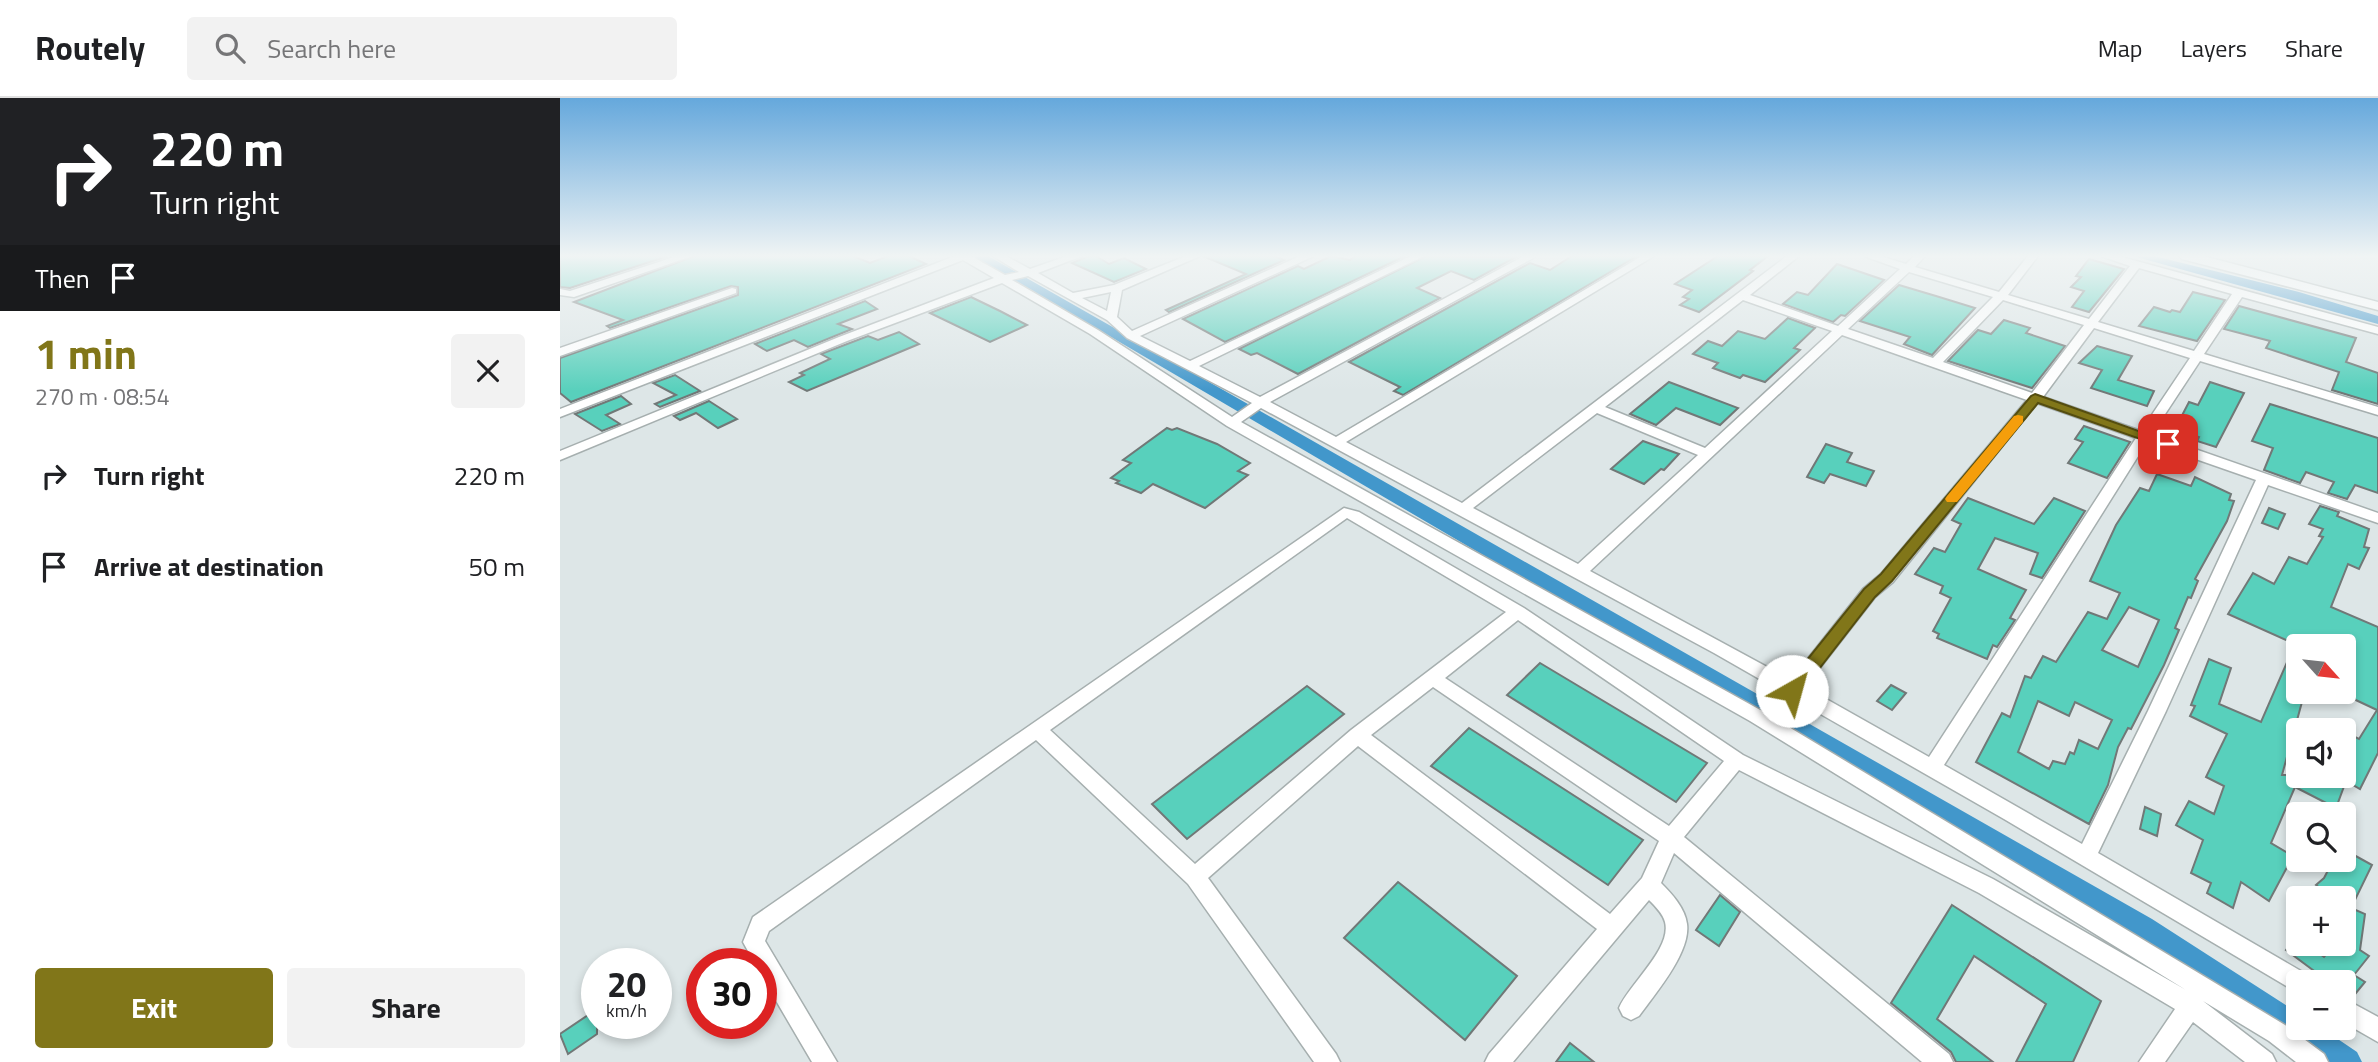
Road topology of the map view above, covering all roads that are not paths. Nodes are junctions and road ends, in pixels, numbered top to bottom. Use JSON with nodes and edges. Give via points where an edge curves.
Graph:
{"nodes":[{"id":1,"x":704,"y":301,"type":"edge"},
{"id":2,"x":848,"y":301,"type":"edge"},
{"id":3,"x":944,"y":301,"type":"edge"},
{"id":4,"x":1040,"y":301,"type":"edge"},
{"id":5,"x":1081,"y":301,"type":"edge"},
{"id":6,"x":1114,"y":301,"type":"edge"},
{"id":7,"x":1209,"y":301,"type":"edge"},
{"id":8,"x":1325,"y":301,"type":"edge"},
{"id":9,"x":1448,"y":301,"type":"edge"},
{"id":10,"x":1573,"y":301,"type":"edge"},
{"id":11,"x":1736,"y":301,"type":"edge"},
{"id":12,"x":1756,"y":301,"type":"edge"},
{"id":13,"x":1871,"y":301,"type":"edge"},
{"id":14,"x":1996,"y":301,"type":"edge"},
{"id":15,"x":2017,"y":301,"type":"edge"},
{"id":16,"x":2110,"y":301,"type":"edge"},
{"id":17,"x":2233,"y":301,"type":"edge"},
{"id":18,"x":2264,"y":301,"type":"edge"},
{"id":19,"x":2359,"y":301,"type":"edge"},
{"id":20,"x":2378,"y":306,"type":"edge"},
{"id":21,"x":1111,"y":318,"type":"junction"},
{"id":22,"x":2093,"y":324,"type":"junction"},
{"id":23,"x":1840,"y":330,"type":"junction"},
{"id":24,"x":2378,"y":331,"type":"edge"},
{"id":25,"x":1131,"y":336,"type":"junction"},
{"id":26,"x":560,"y":352,"type":"edge"},
{"id":27,"x":2198,"y":355,"type":"junction"},
{"id":28,"x":1935,"y":363,"type":"junction"},
{"id":29,"x":1189,"y":366,"type":"junction"},
{"id":30,"x":2035,"y":398,"type":"junction"},
{"id":31,"x":1261,"y":402,"type":"junction"},
{"id":32,"x":1597,"y":408,"type":"junction"},
{"id":33,"x":2378,"y":411,"type":"edge"},
{"id":34,"x":560,"y":413,"type":"edge"},
{"id":35,"x":1232,"y":423,"type":"junction"},
{"id":36,"x":2144,"y":436,"type":"junction"},
{"id":37,"x":1338,"y":441,"type":"junction"},
{"id":38,"x":1708,"y":453,"type":"junction"},
{"id":39,"x":560,"y":456,"type":"edge"},
{"id":40,"x":2264,"y":478,"type":"junction"},
{"id":41,"x":1463,"y":509,"type":"junction"},
{"id":42,"x":2378,"y":518,"type":"edge"},
{"id":43,"x":1578,"y":573,"type":"junction"},
{"id":44,"x":1518,"y":611,"type":"junction"},
{"id":45,"x":1432,"y":678,"type":"junction"},
{"id":46,"x":1792,"y":691,"type":"junction"},
{"id":47,"x":1037,"y":730,"type":"junction"},
{"id":48,"x":1358,"y":735,"type":"junction"},
{"id":49,"x":1736,"y":760,"type":"junction"},
{"id":50,"x":1931,"y":769,"type":"junction"},
{"id":51,"x":1671,"y":838,"type":"junction"},
{"id":52,"x":2086,"y":856,"type":"junction"},
{"id":53,"x":1195,"y":877,"type":"junction"},
{"id":54,"x":1649,"y":885,"type":"junction"},
{"id":55,"x":1612,"y":928,"type":"junction"},
{"id":56,"x":2286,"y":975,"type":"edge"},
{"id":57,"x":2191,"y":1006,"type":"junction"},
{"id":58,"x":1631,"y":1008,"type":"dead end"},
{"id":59,"x":2356,"y":1017,"type":"edge"},
{"id":60,"x":2378,"y":1030,"type":"edge"},
{"id":61,"x":825,"y":1062,"type":"edge"},
{"id":62,"x":1328,"y":1062,"type":"edge"},
{"id":63,"x":1497,"y":1062,"type":"edge"},
{"id":64,"x":1941,"y":1062,"type":"edge"},
{"id":65,"x":2151,"y":1062,"type":"edge"},
{"id":66,"x":2264,"y":1062,"type":"edge"},
{"id":67,"x":2316,"y":1062,"type":"edge"}],
"edges":[{"from":1,"to":26,"type":"street"},
{"from":2,"to":34,"type":"street"},
{"from":3,"to":39,"type":"street"},
{"from":4,"to":35,"type":"street"},
{"from":5,"to":21,"type":"street"},
{"from":6,"to":21,"type":"street"},
{"from":7,"to":25,"type":"street"},
{"from":8,"to":29,"type":"street"},
{"from":9,"to":31,"type":"street"},
{"from":10,"to":37,"type":"street"},
{"from":11,"to":32,"type":"street"},
{"from":12,"to":23,"type":"street"},
{"from":13,"to":23,"type":"street"},
{"from":14,"to":28,"type":"street"},
{"from":15,"to":22,"type":"street"},
{"from":16,"to":22,"type":"street"},
{"from":17,"to":27,"type":"street"},
{"from":18,"to":24,"type":"street"},
{"from":19,"to":20,"type":"street"},
{"from":21,"to":25,"type":"street"},
{"from":22,"to":27,"type":"street"},
{"from":22,"to":30,"type":"street"},
{"from":23,"to":28,"type":"street"},
{"from":23,"to":38,"type":"street"},
{"from":25,"to":29,"type":"street"},
{"from":27,"to":33,"type":"street"},
{"from":27,"to":36,"type":"street"},
{"from":28,"to":30,"type":"street"},
{"from":29,"to":31,"type":"street"},
{"from":30,"to":36,"type":"street"},
{"from":30,"to":46,"type":"street"},
{"from":31,"to":35,"type":"street"},
{"from":31,"to":37,"type":"street"},
{"from":32,"to":38,"type":"street"},
{"from":32,"to":41,"type":"street"},
{"from":35,"to":67,"type":"street","via":[[1756,716],[2277,1033]]},
{"from":36,"to":40,"type":"street"},
{"from":36,"to":50,"type":"street"},
{"from":37,"to":41,"type":"street"},
{"from":38,"to":43,"type":"street"},
{"from":40,"to":42,"type":"street"},
{"from":40,"to":52,"type":"street"},
{"from":41,"to":43,"type":"street"},
{"from":43,"to":46,"type":"street"},
{"from":44,"to":45,"type":"street"},
{"from":44,"to":47,"type":"street","via":[[1344,513]]},
{"from":44,"to":49,"type":"street"},
{"from":45,"to":48,"type":"street"},
{"from":45,"to":51,"type":"street"},
{"from":46,"to":50,"type":"street"},
{"from":47,"to":53,"type":"street"},
{"from":47,"to":61,"type":"street","via":[[761,924],[754,942]]},
{"from":48,"to":53,"type":"street"},
{"from":48,"to":55,"type":"street"},
{"from":49,"to":51,"type":"street"},
{"from":49,"to":57,"type":"street","via":[[1986,886]]},
{"from":50,"to":52,"type":"street"},
{"from":51,"to":54,"type":"street"},
{"from":51,"to":64,"type":"street"},
{"from":52,"to":56,"type":"street"},
{"from":53,"to":62,"type":"street"},
{"from":54,"to":55,"type":"street"},
{"from":54,"to":58,"type":"street","via":[[1672,911],[1678,926],[1675,943]]},
{"from":55,"to":63,"type":"street"},
{"from":57,"to":65,"type":"street"},
{"from":57,"to":66,"type":"street"},
{"from":59,"to":60,"type":"street"}]}
